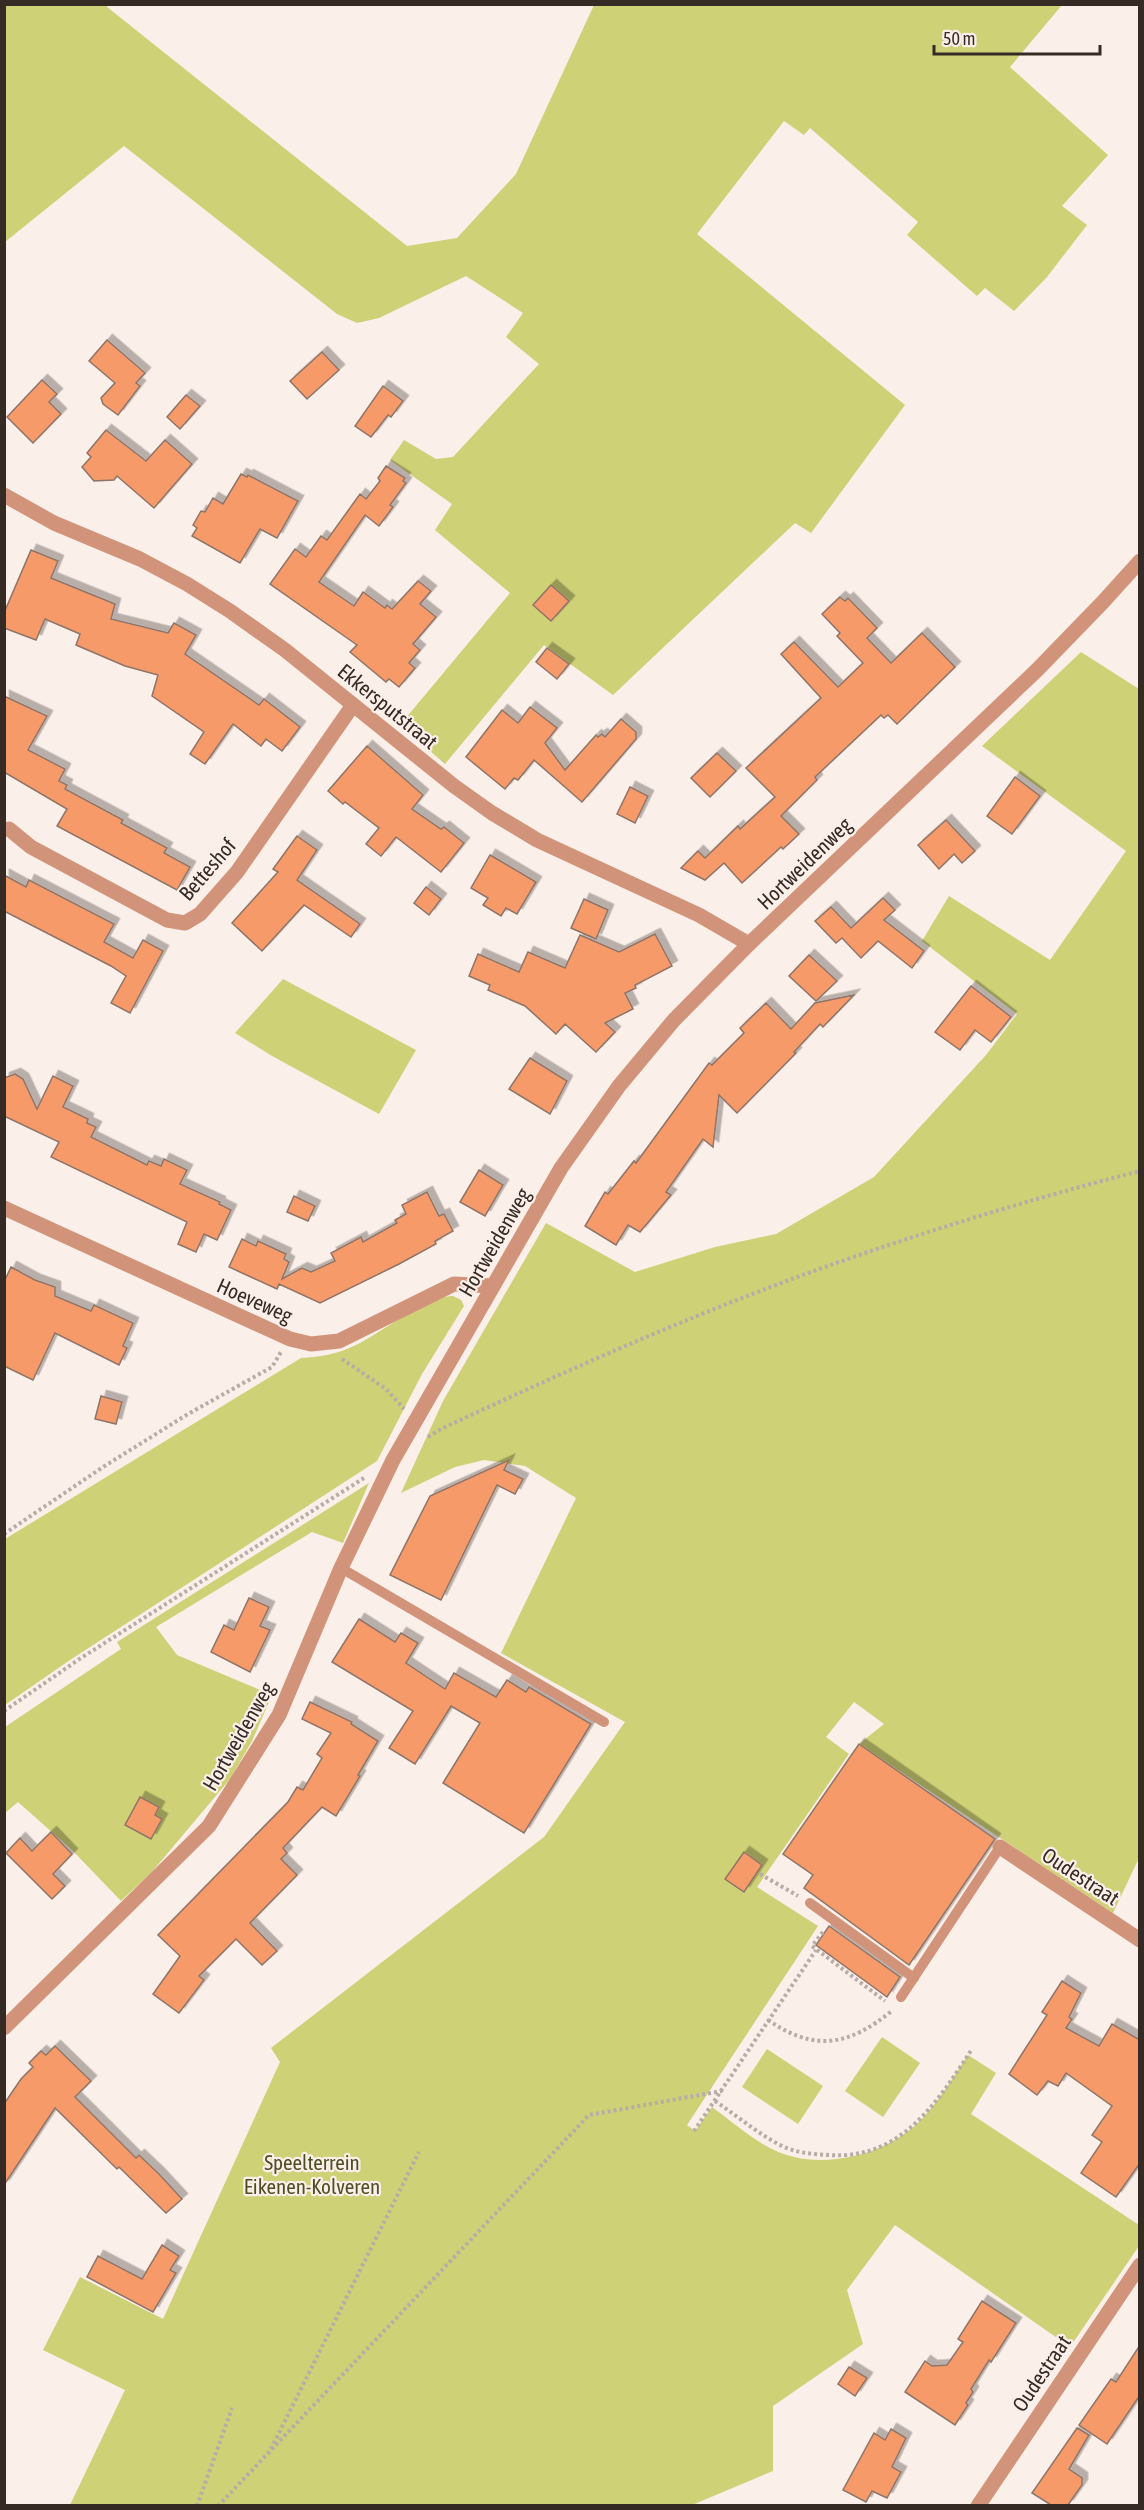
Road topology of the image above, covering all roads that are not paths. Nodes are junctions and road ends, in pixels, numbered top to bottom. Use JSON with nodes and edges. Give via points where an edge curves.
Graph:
{"nodes":[{"id":1,"x":4,"y":495,"type":"edge"},
{"id":2,"x":1140,"y":561,"type":"edge"},
{"id":3,"x":353,"y":705,"type":"junction"},
{"id":4,"x":9,"y":829,"type":"dead end"},
{"id":5,"x":750,"y":944,"type":"junction"},
{"id":6,"x":4,"y":1208,"type":"edge"},
{"id":7,"x":493,"y":1286,"type":"junction"},
{"id":8,"x":341,"y":1568,"type":"junction"},
{"id":9,"x":604,"y":1722,"type":"dead end"},
{"id":10,"x":1000,"y":1847,"type":"joint"},
{"id":11,"x":810,"y":1903,"type":"road end"},
{"id":12,"x":1140,"y":1940,"type":"edge"},
{"id":13,"x":914,"y":1978,"type":"junction"},
{"id":14,"x":901,"y":1997,"type":"road end"},
{"id":15,"x":4,"y":2028,"type":"edge"},
{"id":16,"x":1140,"y":2265,"type":"edge"},
{"id":17,"x":978,"y":2505,"type":"edge"}],
"edges":[{"from":1,"to":3,"type":"street","name":"Ekkersputstraat","via":[[54,523],[140,559],[187,584],[285,650]]},
{"from":2,"to":5,"type":"street","name":"Hortweidenweg","via":[[1037,670]]},
{"from":3,"to":4,"type":"street","name":"Betteshof","via":[[237,872],[200,914],[185,923],[167,920],[31,847]]},
{"from":3,"to":5,"type":"street","name":"Ekkersputstraat","via":[[492,813],[537,840],[699,915]]},
{"from":5,"to":7,"type":"street","name":"Hortweidenweg","via":[[675,1020],[620,1086],[561,1168]]},
{"from":6,"to":7,"type":"street","name":"Hoeveweg","via":[[290,1339],[311,1344],[339,1341],[454,1284]]},
{"from":7,"to":8,"type":"street","name":"Hortweidenweg","via":[[393,1460]]},
{"from":8,"to":9,"type":"lane"},
{"from":8,"to":15,"type":"street","name":"Hortweidenweg","via":[[279,1715],[209,1826]]},
{"from":10,"to":12,"type":"street","name":"Oudestraat"},
{"from":10,"to":13,"type":"lane"},
{"from":11,"to":13,"type":"lane"},
{"from":13,"to":14,"type":"lane"},
{"from":16,"to":17,"type":"street","name":"Oudestraat"}]}
